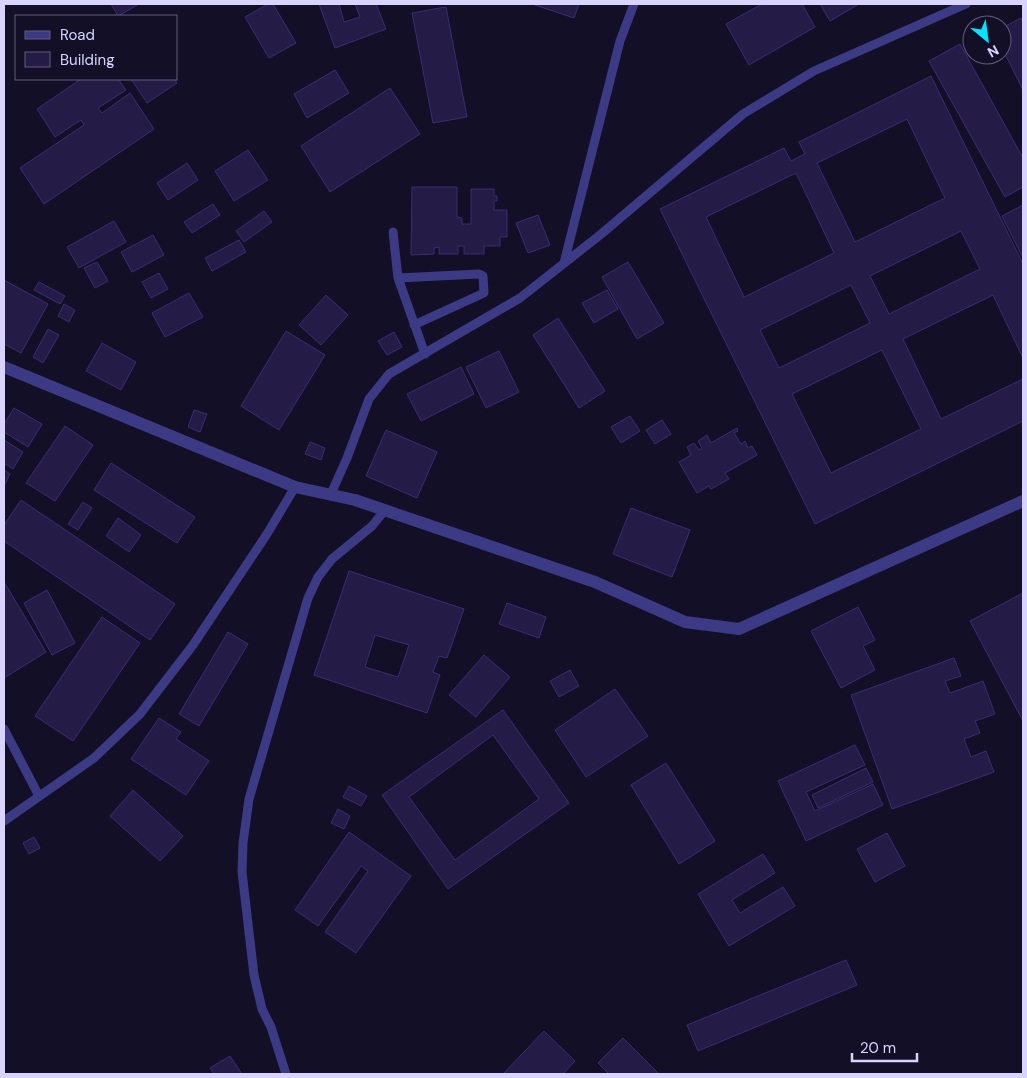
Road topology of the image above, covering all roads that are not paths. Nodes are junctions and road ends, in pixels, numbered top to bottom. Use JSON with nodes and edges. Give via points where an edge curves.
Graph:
{"nodes":[{"id":1,"x":634,"y":4,"type":"edge"},
{"id":2,"x":966,"y":4,"type":"edge"},
{"id":3,"x":393,"y":232,"type":"dead end"},
{"id":4,"x":564,"y":263,"type":"junction"},
{"id":5,"x":398,"y":278,"type":"junction"},
{"id":6,"x":414,"y":325,"type":"junction"},
{"id":7,"x":425,"y":354,"type":"junction"},
{"id":8,"x":4,"y":366,"type":"edge"},
{"id":9,"x":294,"y":487,"type":"junction"},
{"id":10,"x":330,"y":496,"type":"junction"},
{"id":11,"x":1023,"y":501,"type":"edge"},
{"id":12,"x":385,"y":510,"type":"junction"},
{"id":13,"x":4,"y":728,"type":"edge"},
{"id":14,"x":39,"y":796,"type":"junction"},
{"id":15,"x":4,"y":821,"type":"edge"},
{"id":16,"x":286,"y":1074,"type":"edge"}],
"edges":[{"from":1,"to":4,"type":"lane","via":[[620,41]]},
{"from":2,"to":4,"type":"lane","via":[[814,71],[744,114]]},
{"from":3,"to":5,"type":"lane"},
{"from":4,"to":7,"type":"lane","via":[[520,298]]},
{"from":5,"to":6,"type":"lane"},
{"from":5,"to":6,"type":"lane","via":[[484,276],[484,293]]},
{"from":6,"to":7,"type":"lane"},
{"from":7,"to":10,"type":"lane","via":[[389,374],[369,399]]},
{"from":8,"to":9,"type":"street"},
{"from":9,"to":10,"type":"street"},
{"from":9,"to":14,"type":"lane","via":[[194,645],[140,714],[94,758]]},
{"from":10,"to":12,"type":"street"},
{"from":11,"to":12,"type":"street","via":[[739,629],[685,622],[595,582]]},
{"from":12,"to":16,"type":"lane","via":[[372,526],[332,560],[318,577],[308,598],[249,799],[242,843],[242,872],[254,975],[262,1009]]},
{"from":13,"to":14,"type":"lane"},
{"from":14,"to":15,"type":"lane"}]}
